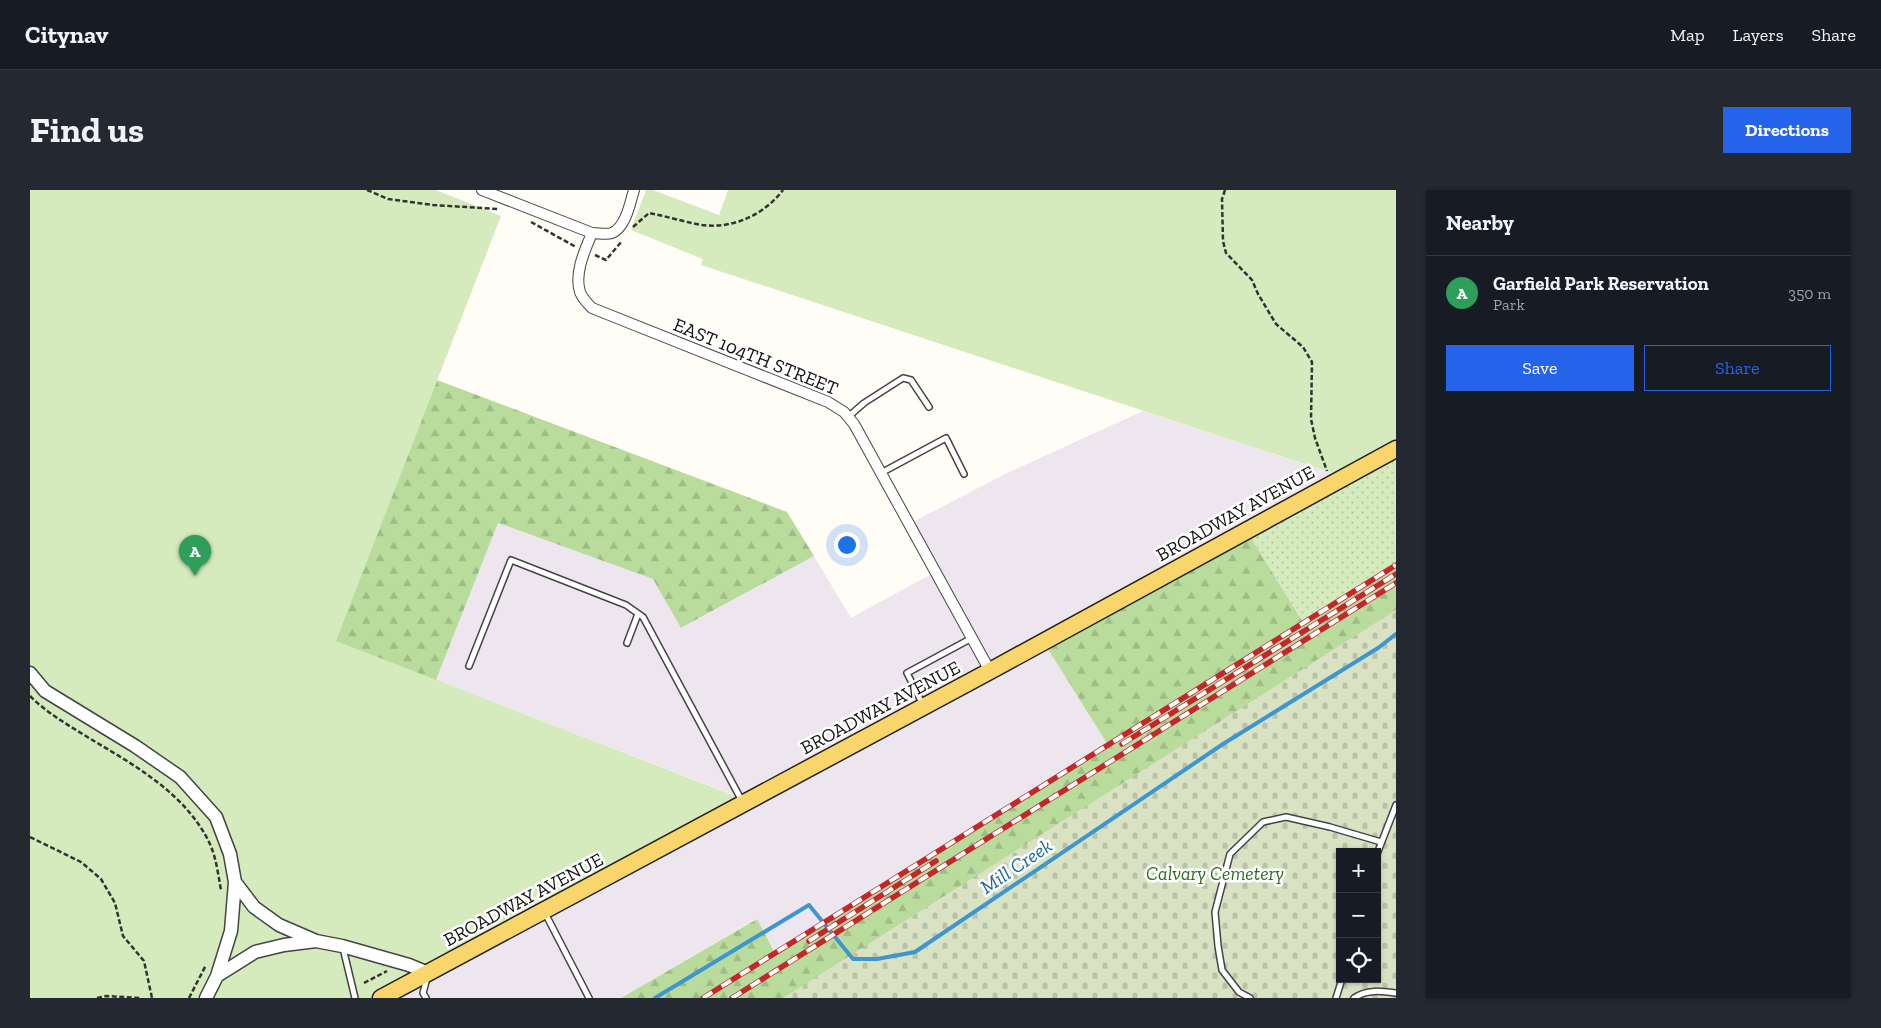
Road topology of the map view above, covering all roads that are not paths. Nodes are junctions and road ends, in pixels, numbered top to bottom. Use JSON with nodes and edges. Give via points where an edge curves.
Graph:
{"nodes":[{"id":1,"x":482,"y":190,"type":"edge"},
{"id":2,"x":634,"y":190,"type":"edge"},
{"id":3,"x":592,"y":233,"type":"junction"},
{"id":4,"x":929,"y":407,"type":"dead end"},
{"id":5,"x":848,"y":417,"type":"junction"},
{"id":6,"x":1396,"y":449,"type":"edge"},
{"id":7,"x":881,"y":473,"type":"junction"},
{"id":8,"x":964,"y":474,"type":"dead end"},
{"id":9,"x":638,"y":614,"type":"junction"},
{"id":10,"x":972,"y":638,"type":"junction"},
{"id":11,"x":627,"y":643,"type":"dead end"},
{"id":12,"x":469,"y":666,"type":"dead end"},
{"id":13,"x":990,"y":671,"type":"junction"},
{"id":14,"x":30,"y":674,"type":"edge"},
{"id":15,"x":924,"y":706,"type":"junction"},
{"id":16,"x":744,"y":803,"type":"junction"},
{"id":17,"x":1396,"y":805,"type":"edge"},
{"id":18,"x":1381,"y":842,"type":"junction"},
{"id":19,"x":1379,"y":848,"type":"edge"},
{"id":20,"x":235,"y":882,"type":"junction"},
{"id":21,"x":544,"y":911,"type":"junction"},
{"id":22,"x":316,"y":941,"type":"junction"},
{"id":23,"x":342,"y":946,"type":"junction"},
{"id":24,"x":428,"y":973,"type":"junction"},
{"id":25,"x":217,"y":976,"type":"junction"},
{"id":26,"x":1341,"y":983,"type":"edge"},
{"id":27,"x":1396,"y":993,"type":"edge"},
{"id":28,"x":206,"y":998,"type":"edge"},
{"id":29,"x":355,"y":998,"type":"edge"},
{"id":30,"x":381,"y":998,"type":"edge"},
{"id":31,"x":426,"y":998,"type":"edge"},
{"id":32,"x":589,"y":998,"type":"edge"},
{"id":33,"x":1250,"y":998,"type":"edge"},
{"id":34,"x":1336,"y":998,"type":"edge"},
{"id":35,"x":1354,"y":998,"type":"edge"}],
"edges":[{"from":1,"to":3,"type":"street"},
{"from":2,"to":3,"type":"street","via":[[622,223],[614,232]]},
{"from":3,"to":5,"type":"street","name":"EAST 104TH STREET","via":[[578,278],[579,291],[592,308],[828,402]]},
{"from":4,"to":5,"type":"lane","via":[[911,380],[903,378]]},
{"from":5,"to":7,"type":"street","name":"EAST 104TH STREET"},
{"from":6,"to":13,"type":"main road","name":"BROADWAY AVENUE"},
{"from":7,"to":8,"type":"lane","via":[[946,438]]},
{"from":7,"to":10,"type":"street","name":"EAST 104TH STREET"},
{"from":9,"to":11,"type":"lane"},
{"from":9,"to":12,"type":"lane","via":[[626,605],[511,560]]},
{"from":9,"to":16,"type":"lane","via":[[643,617]]},
{"from":10,"to":13,"type":"street","name":"EAST 104TH STREET"},
{"from":10,"to":15,"type":"lane","via":[[907,673]]},
{"from":13,"to":15,"type":"main road","name":"BROADWAY AVENUE"},
{"from":14,"to":20,"type":"street","via":[[45,691],[180,777],[216,817],[230,854]]},
{"from":15,"to":16,"type":"main road","name":"BROADWAY AVENUE"},
{"from":16,"to":21,"type":"main road","name":"BROADWAY AVENUE"},
{"from":17,"to":18,"type":"lane"},
{"from":18,"to":19,"type":"lane"},
{"from":18,"to":33,"type":"lane","via":[[1286,817],[1263,822],[1230,854],[1215,912],[1218,946],[1222,970],[1239,992]]},
{"from":20,"to":22,"type":"street","via":[[254,907],[279,925]]},
{"from":20,"to":25,"type":"street","via":[[232,931]]},
{"from":21,"to":24,"type":"main road","name":"BROADWAY AVENUE"},
{"from":21,"to":32,"type":"lane"},
{"from":22,"to":23,"type":"street"},
{"from":22,"to":25,"type":"street","via":[[255,952]]},
{"from":23,"to":24,"type":"street"},
{"from":23,"to":29,"type":"lane"},
{"from":24,"to":30,"type":"main road","name":"BROADWAY AVENUE"},
{"from":24,"to":31,"type":"lane","via":[[423,993]]},
{"from":25,"to":28,"type":"street"},
{"from":26,"to":34,"type":"lane"},
{"from":27,"to":35,"type":"lane","via":[[1363,992]]}]}
